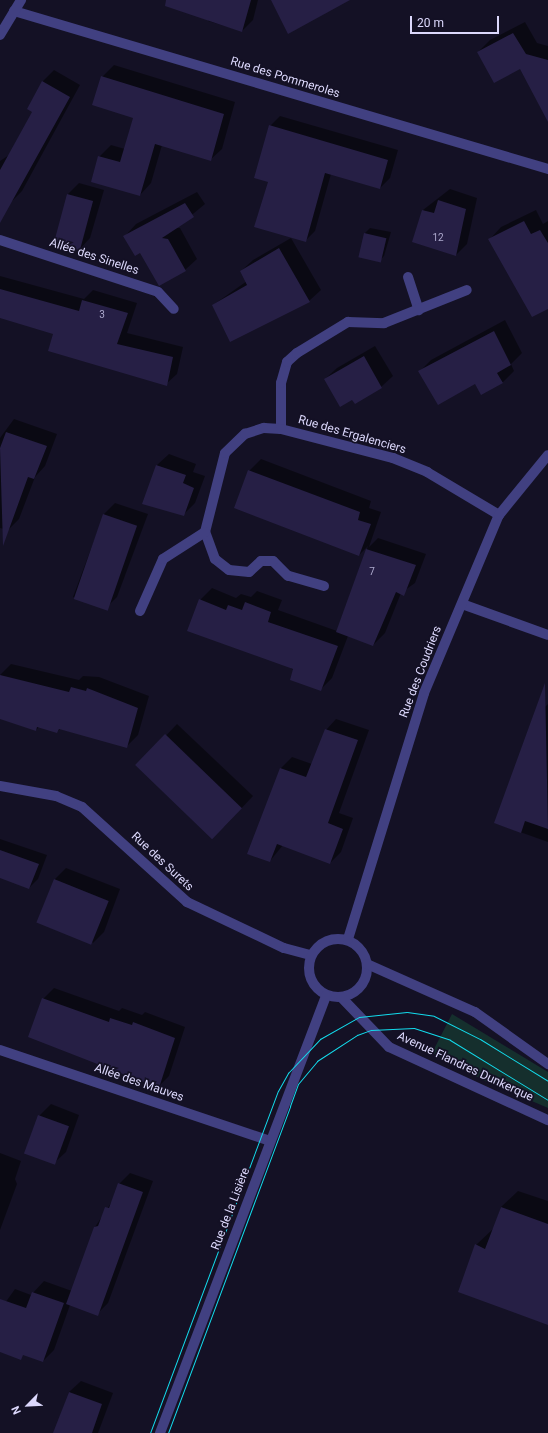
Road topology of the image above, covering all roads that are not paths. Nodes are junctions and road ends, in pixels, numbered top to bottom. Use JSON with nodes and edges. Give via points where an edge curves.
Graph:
{"nodes":[{"id":1,"x":21,"y":0,"type":"edge"},
{"id":2,"x":14,"y":12,"type":"junction"},
{"id":3,"x":0,"y":35,"type":"edge"},
{"id":4,"x":548,"y":169,"type":"edge"},
{"id":5,"x":0,"y":240,"type":"edge"},
{"id":6,"x":408,"y":277,"type":"dead end"},
{"id":7,"x":467,"y":290,"type":"dead end"},
{"id":8,"x":174,"y":309,"type":"dead end"},
{"id":9,"x":419,"y":310,"type":"junction"},
{"id":10,"x":282,"y":428,"type":"junction"},
{"id":11,"x":548,"y":455,"type":"edge"},
{"id":12,"x":499,"y":515,"type":"junction"},
{"id":13,"x":205,"y":532,"type":"junction"},
{"id":14,"x":324,"y":586,"type":"dead end"},
{"id":15,"x":462,"y":604,"type":"junction"},
{"id":16,"x":140,"y":611,"type":"dead end"},
{"id":17,"x":548,"y":636,"type":"edge"},
{"id":18,"x":0,"y":786,"type":"edge"},
{"id":19,"x":348,"y":939,"type":"junction"},
{"id":20,"x":311,"y":955,"type":"junction"},
{"id":21,"x":367,"y":964,"type":"junction"},
{"id":22,"x":326,"y":995,"type":"junction"},
{"id":23,"x":341,"y":997,"type":"junction"},
{"id":24,"x":0,"y":1050,"type":"edge"},
{"id":25,"x":548,"y":1064,"type":"edge"},
{"id":26,"x":548,"y":1120,"type":"edge"},
{"id":27,"x":270,"y":1141,"type":"junction"},
{"id":28,"x":160,"y":1433,"type":"edge"}],
"edges":[{"from":1,"to":2,"type":"street"},
{"from":2,"to":3,"type":"street"},
{"from":2,"to":4,"type":"street","name":"Rue des Pommeroles"},
{"from":5,"to":8,"type":"street","name":"Allée des Sinelles","via":[[158,292]]},
{"from":6,"to":9,"type":"street"},
{"from":7,"to":9,"type":"street","name":"Rue des Ergalenciers"},
{"from":9,"to":10,"type":"street","name":"Rue des Ergalenciers","via":[[384,323],[348,322],[287,362],[281,383]]},
{"from":10,"to":12,"type":"street","name":"Rue des Ergalenciers","via":[[393,458],[427,472]]},
{"from":10,"to":13,"type":"street","name":"Rue des Ergalenciers","via":[[264,428],[245,434],[225,453]]},
{"from":11,"to":12,"type":"street","name":"Rue des Coudriers"},
{"from":12,"to":15,"type":"street","name":"Rue des Coudriers"},
{"from":13,"to":14,"type":"street","via":[[215,559],[229,570],[249,572],[261,562],[273,561],[288,576]]},
{"from":13,"to":16,"type":"street","via":[[163,559]]},
{"from":15,"to":17,"type":"street"},
{"from":15,"to":19,"type":"street","name":"Rue des Coudriers","via":[[424,693]]},
{"from":18,"to":20,"type":"street","name":"Rue des Surets","via":[[56,796],[82,807],[187,902],[284,948]]},
{"from":19,"to":20,"type":"street","via":[[325,941]]},
{"from":19,"to":21,"type":"street","via":[[360,950]]},
{"from":20,"to":22,"type":"street","via":[[310,976]]},
{"from":21,"to":23,"type":"street","via":[[362,985]]},
{"from":21,"to":25,"type":"street","via":[[475,1012]]},
{"from":22,"to":23,"type":"street"},
{"from":22,"to":27,"type":"street","name":"Rue de la Lisière"},
{"from":23,"to":26,"type":"street","name":"Avenue Flandres Dunkerque","via":[[389,1047]]},
{"from":24,"to":27,"type":"street","name":"Allée des Mauves"},
{"from":27,"to":28,"type":"street","name":"Rue de la Lisière"}]}
